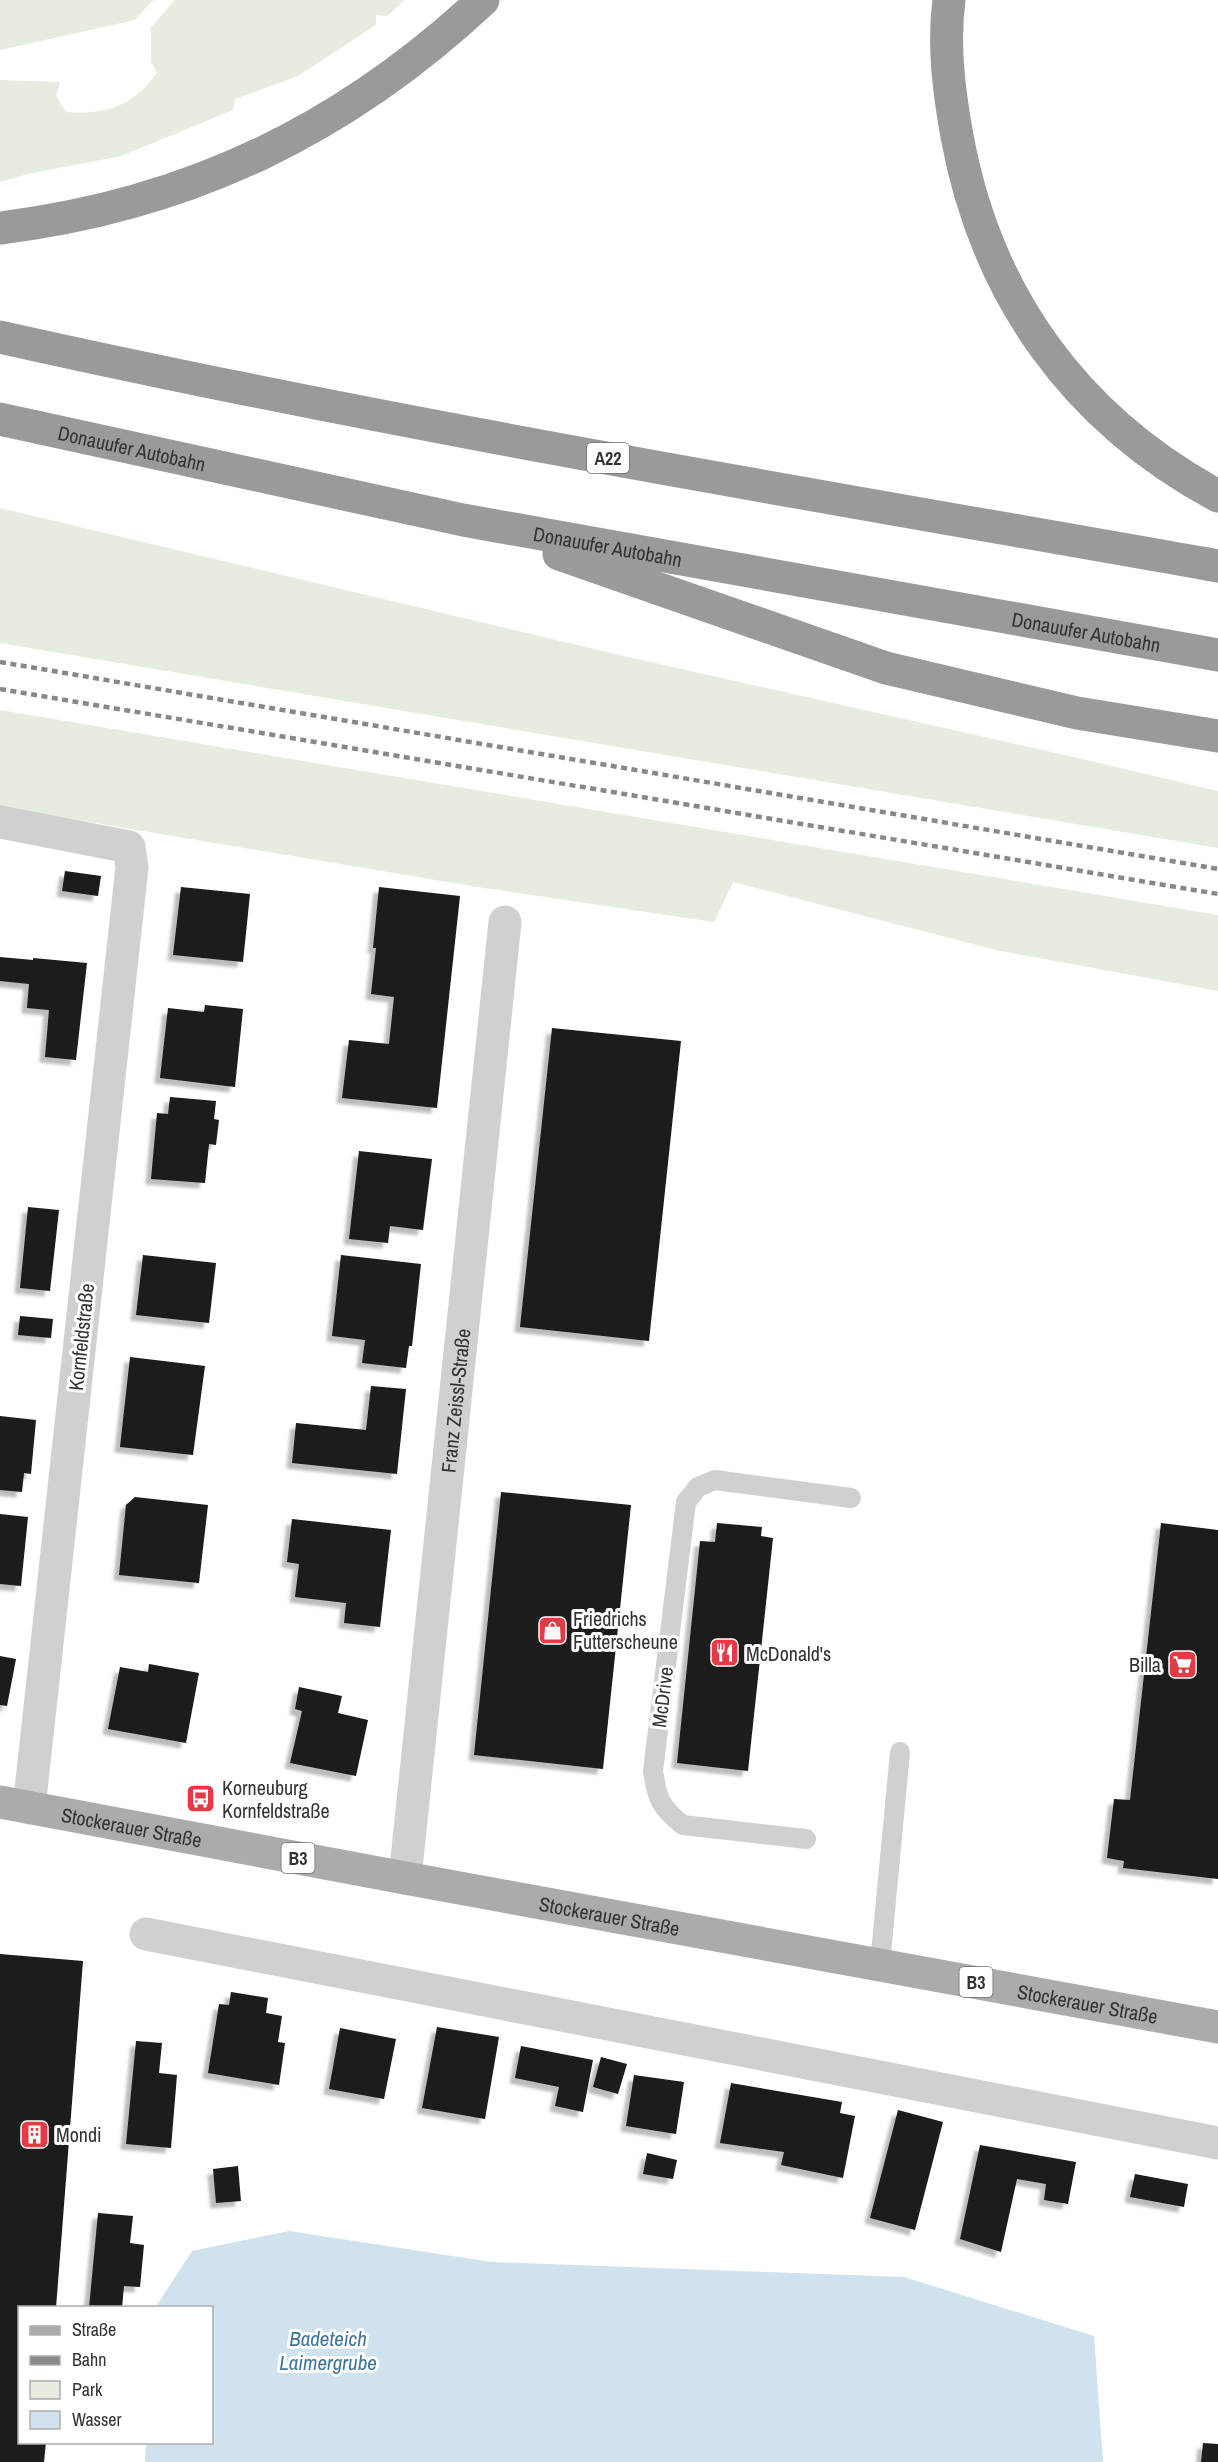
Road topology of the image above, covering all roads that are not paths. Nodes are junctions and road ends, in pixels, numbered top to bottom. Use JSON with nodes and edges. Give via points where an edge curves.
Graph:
{"nodes":[{"id":1,"x":483,"y":0,"type":"edge"},
{"id":2,"x":949,"y":0,"type":"edge"},
{"id":3,"x":0,"y":228,"type":"edge"},
{"id":4,"x":0,"y":336,"type":"edge"},
{"id":5,"x":0,"y":419,"type":"edge"},
{"id":6,"x":1218,"y":496,"type":"edge"},
{"id":7,"x":463,"y":520,"type":"junction"},
{"id":8,"x":1218,"y":566,"type":"edge"},
{"id":9,"x":1218,"y":655,"type":"edge"},
{"id":10,"x":1218,"y":736,"type":"edge"},
{"id":11,"x":0,"y":822,"type":"edge"},
{"id":12,"x":505,"y":922,"type":"dead end"},
{"id":13,"x":851,"y":1498,"type":"dead end"},
{"id":14,"x":900,"y":1752,"type":"dead end"},
{"id":15,"x":15,"y":1805,"type":"edge"},
{"id":16,"x":806,"y":1839,"type":"dead end"},
{"id":17,"x":405,"y":1878,"type":"junction"},
{"id":18,"x":146,"y":1934,"type":"dead end"},
{"id":19,"x":880,"y":1964,"type":"junction"},
{"id":20,"x":1218,"y":2027,"type":"edge"},
{"id":21,"x":1218,"y":2144,"type":"edge"}],
"edges":[{"from":1,"to":3,"type":"highway","via":[[450,31],[353,104],[240,164],[114,208]]},
{"from":2,"to":6,"type":"highway","via":[[949,89],[962,164],[976,216],[1006,282],[1058,364],[1095,407],[1165,465]]},
{"from":4,"to":8,"type":"highway","number":"A22","via":[[139,368],[466,433]]},
{"from":5,"to":7,"type":"highway","name":"Donauufer Autobahn"},
{"from":7,"to":9,"type":"highway","name":"Donauufer Autobahn"},
{"from":7,"to":10,"type":"highway","via":[[886,668],[1077,712]]},
{"from":11,"to":15,"type":"street","name":"Kornfeldstraße","via":[[129,846],[132,867]]},
{"from":12,"to":17,"type":"street","name":"Franz Zeissl-Straße"},
{"from":13,"to":16,"type":"lane","name":"McDrive","via":[[715,1480],[698,1487],[686,1502],[653,1771],[656,1794],[667,1813],[683,1825]]},
{"from":14,"to":19,"type":"lane"},
{"from":15,"to":17,"type":"main road","name":"Stockerauer Straße","number":"B3"},
{"from":17,"to":19,"type":"main road","name":"Stockerauer Straße","number":"B3"},
{"from":18,"to":21,"type":"street"},
{"from":19,"to":20,"type":"main road","name":"Stockerauer Straße","number":"B3"}]}
